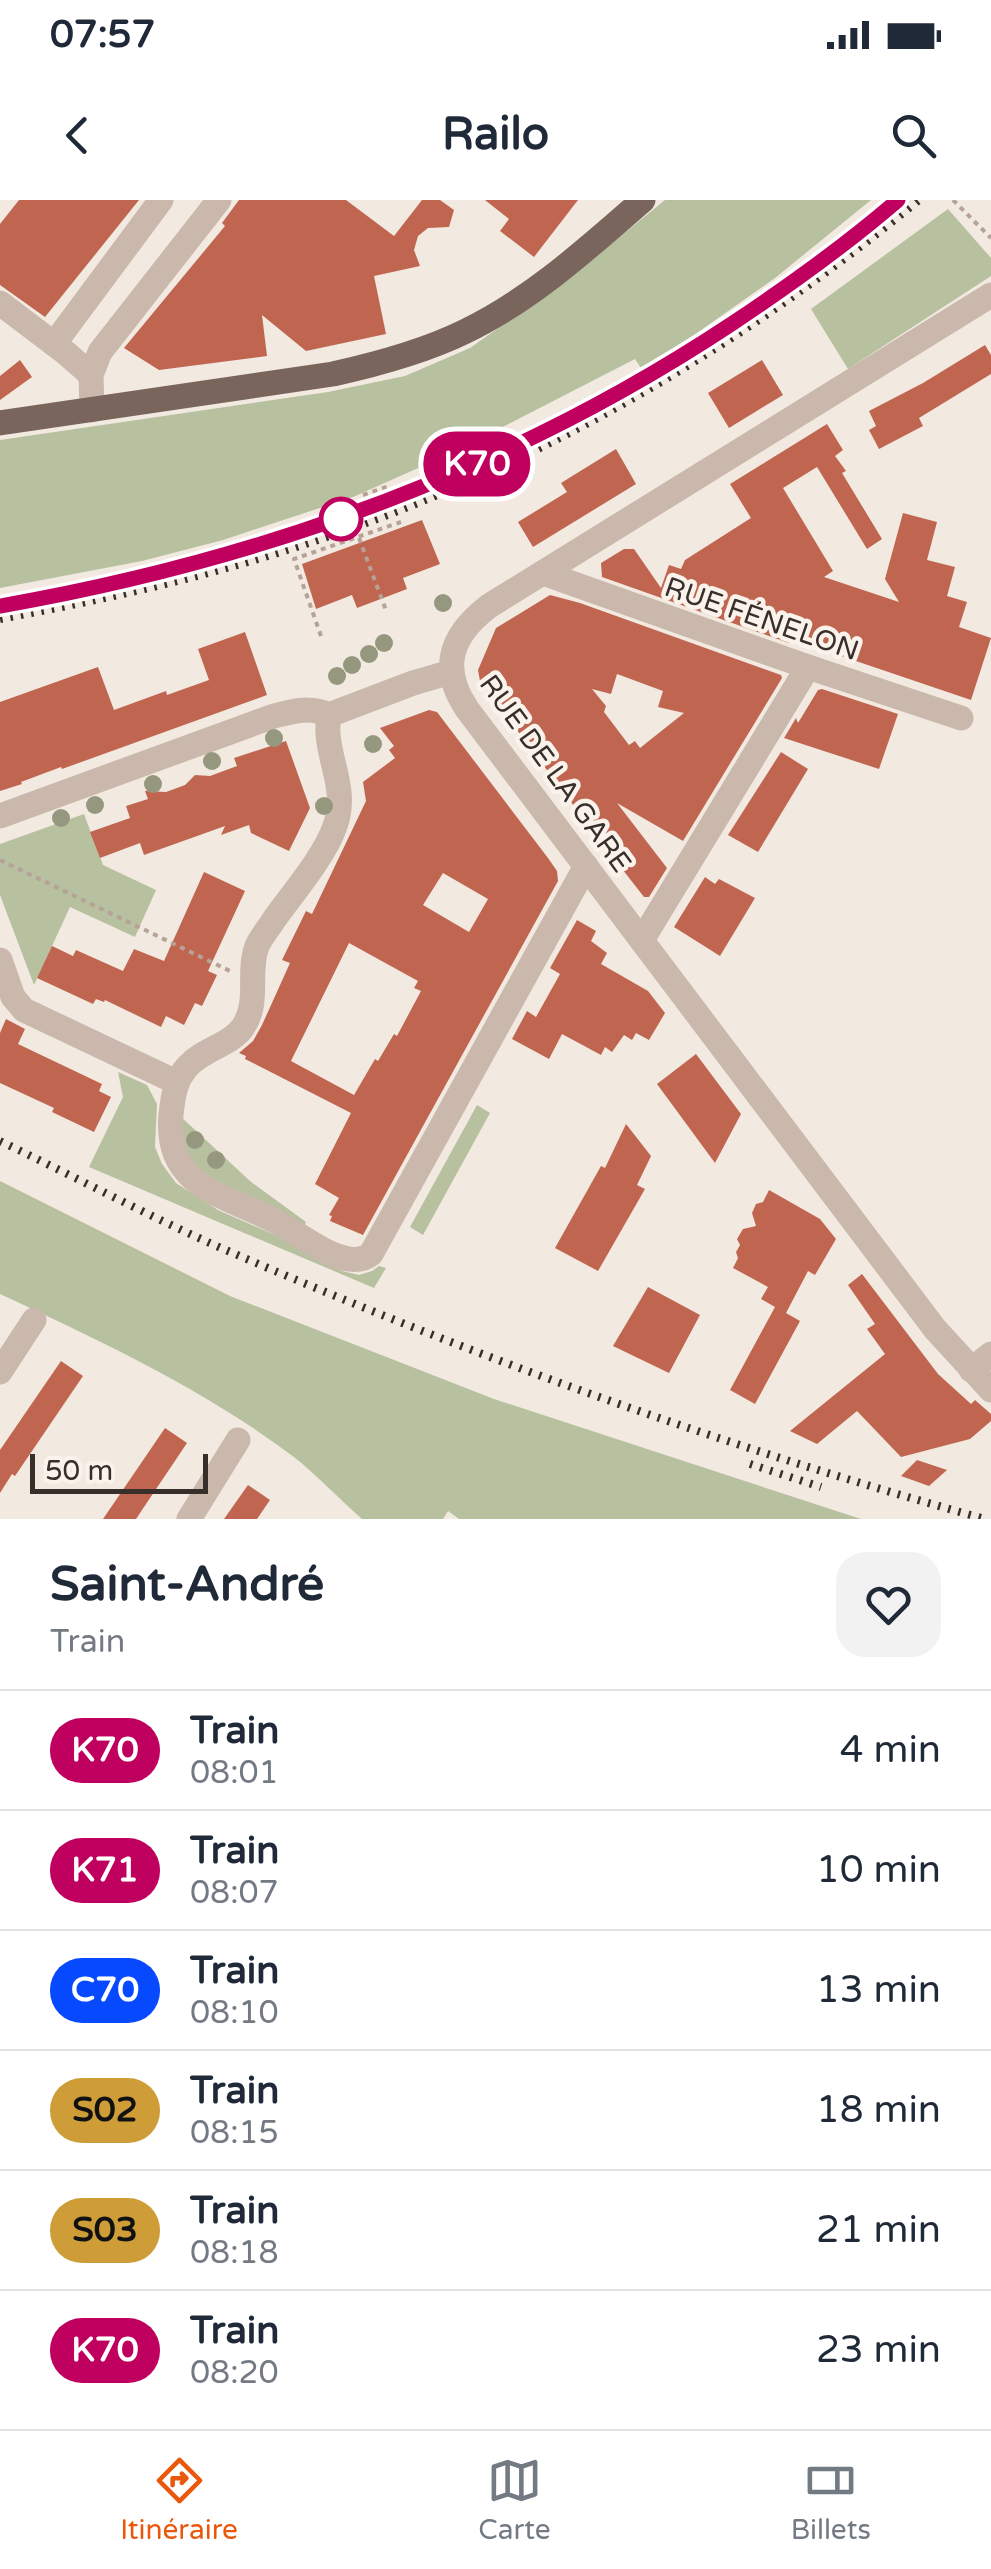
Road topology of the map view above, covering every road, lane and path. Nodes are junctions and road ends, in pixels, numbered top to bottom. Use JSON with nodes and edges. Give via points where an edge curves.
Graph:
{"nodes":[{"id":1,"x":161,"y":200,"type":"edge"},
{"id":2,"x":219,"y":200,"type":"edge"},
{"id":3,"x":643,"y":200,"type":"edge"},
{"id":4,"x":953,"y":200,"type":"edge"},
{"id":5,"x":991,"y":238,"type":"edge"},
{"id":6,"x":991,"y":295,"type":"edge"},
{"id":7,"x":0,"y":303,"type":"edge"},
{"id":8,"x":54,"y":344,"type":"junction"},
{"id":9,"x":91,"y":375,"type":"junction"},
{"id":10,"x":92,"y":410,"type":"junction"},
{"id":11,"x":0,"y":423,"type":"edge"},
{"id":12,"x":389,"y":486,"type":"dead end"},
{"id":13,"x":363,"y":495,"type":"dead end"},
{"id":14,"x":401,"y":522,"type":"dead end"},
{"id":15,"x":359,"y":537,"type":"junction"},
{"id":16,"x":543,"y":573,"type":"junction"},
{"id":17,"x":387,"y":613,"type":"dead end"},
{"id":18,"x":321,"y":636,"type":"dead end"},
{"id":19,"x":808,"y":667,"type":"junction"},
{"id":20,"x":451,"y":672,"type":"junction"},
{"id":21,"x":319,"y":712,"type":"junction"},
{"id":22,"x":961,"y":718,"type":"dead end"},
{"id":23,"x":0,"y":816,"type":"edge"},
{"id":24,"x":0,"y":860,"type":"edge"},
{"id":25,"x":586,"y":866,"type":"junction"},
{"id":26,"x":642,"y":940,"type":"junction"},
{"id":27,"x":0,"y":960,"type":"edge"},
{"id":28,"x":252,"y":976,"type":"junction"},
{"id":29,"x":176,"y":1082,"type":"junction"},
{"id":30,"x":34,"y":1320,"type":"dead end"},
{"id":31,"x":981,"y":1362,"type":"edge"},
{"id":32,"x":0,"y":1372,"type":"edge"},
{"id":33,"x":991,"y":1390,"type":"edge"},
{"id":34,"x":238,"y":1440,"type":"dead end"},
{"id":35,"x":189,"y":1519,"type":"edge"}],
"edges":[{"from":1,"to":8,"type":"street"},
{"from":2,"to":9,"type":"street","via":[[100,352]]},
{"from":3,"to":10,"type":"main road","via":[[514,303],[424,349],[333,374]]},
{"from":4,"to":5,"type":"path"},
{"from":6,"to":16,"type":"street","name":"RUE DE LA GARE"},
{"from":7,"to":8,"type":"street"},
{"from":8,"to":9,"type":"street"},
{"from":9,"to":10,"type":"street"},
{"from":10,"to":11,"type":"main road"},
{"from":12,"to":13,"type":"path"},
{"from":14,"to":15,"type":"path"},
{"from":15,"to":17,"type":"path"},
{"from":15,"to":18,"type":"path","via":[[294,559]]},
{"from":16,"to":19,"type":"street","name":"RUE FÉNELON"},
{"from":16,"to":20,"type":"street","name":"RUE DE LA GARE","via":[[464,628]]},
{"from":19,"to":22,"type":"street","name":"RUE FÉNELON"},
{"from":19,"to":26,"type":"street"},
{"from":20,"to":21,"type":"street"},
{"from":20,"to":25,"type":"street","name":"RUE DE LA GARE","via":[[467,708]]},
{"from":21,"to":23,"type":"street","via":[[274,716]]},
{"from":21,"to":28,"type":"street","via":[[341,792],[338,816],[330,839],[258,942]]},
{"from":24,"to":28,"type":"path","via":[[225,970]]},
{"from":25,"to":26,"type":"street","name":"RUE DE LA GARE"},
{"from":25,"to":29,"type":"street","via":[[364,1260],[343,1258],[206,1188],[182,1168],[170,1138]]},
{"from":26,"to":31,"type":"street","name":"RUE DE LA GARE","via":[[935,1330]]},
{"from":27,"to":29,"type":"street","via":[[24,1010]]},
{"from":28,"to":29,"type":"street","via":[[242,1030],[196,1058]]},
{"from":30,"to":32,"type":"street"},
{"from":31,"to":33,"type":"street","name":"RUE DE LA GARE"},
{"from":34,"to":35,"type":"street"}]}
